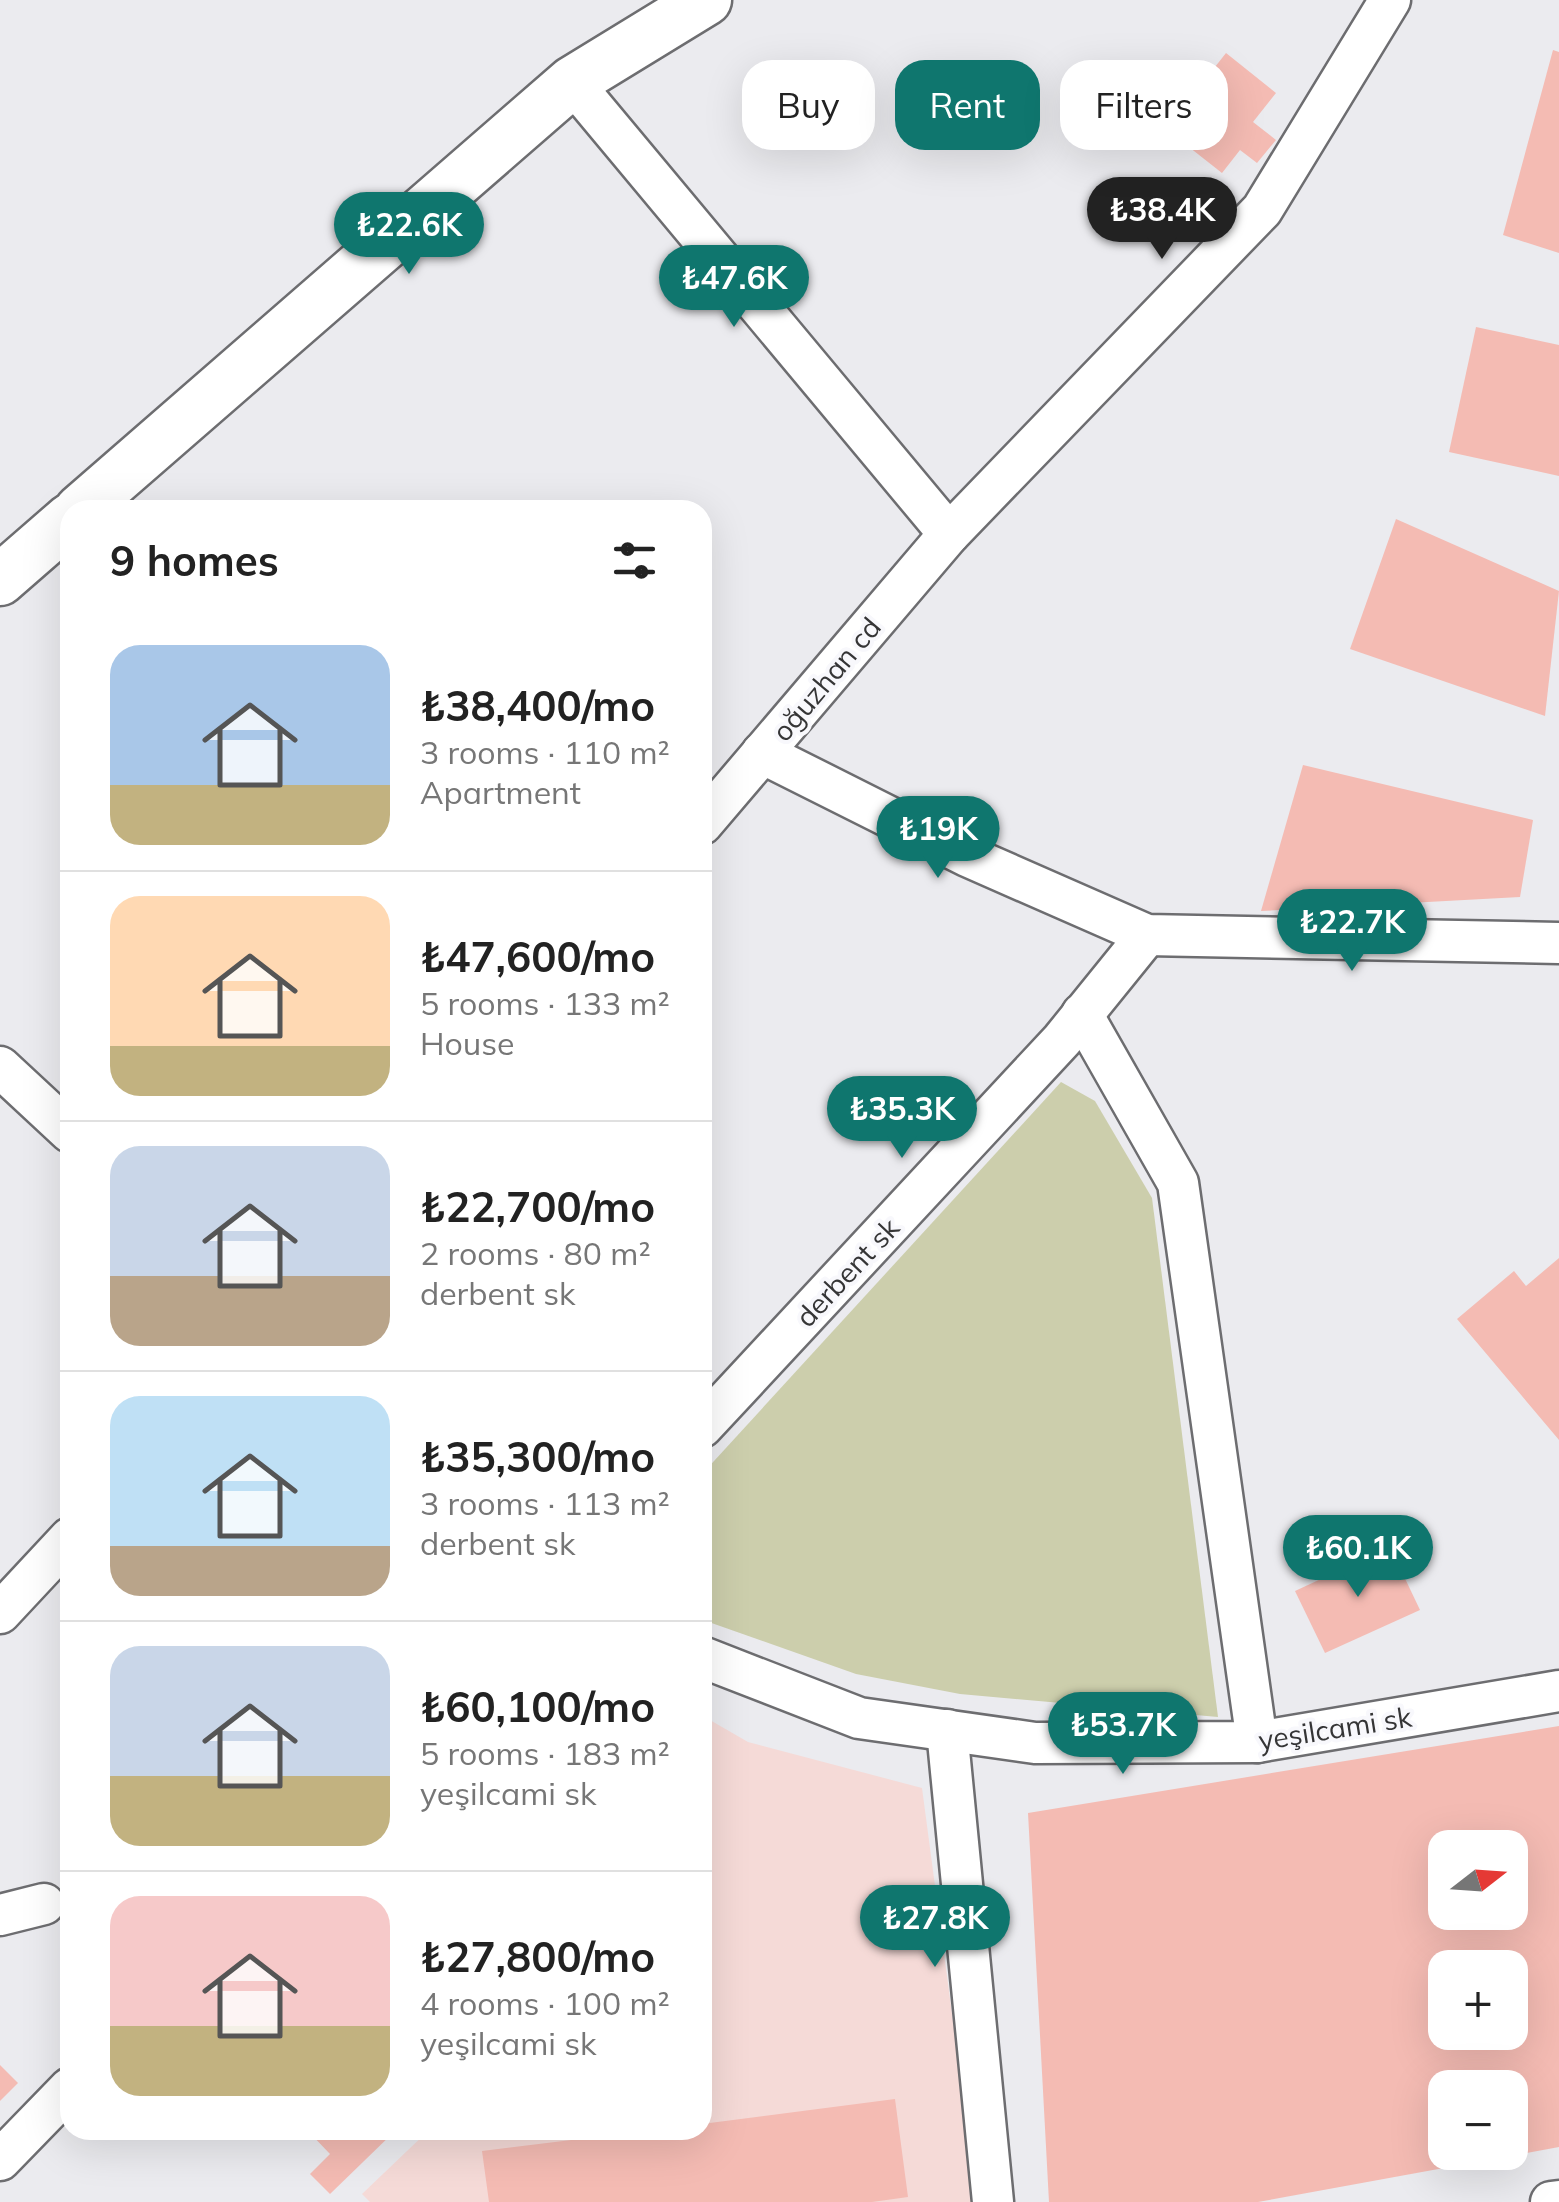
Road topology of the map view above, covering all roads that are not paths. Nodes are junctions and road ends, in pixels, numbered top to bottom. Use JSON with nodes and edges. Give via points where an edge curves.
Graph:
{"nodes":[{"id":1,"x":706,"y":0,"type":"edge"},
{"id":2,"x":1390,"y":0,"type":"edge"},
{"id":3,"x":572,"y":82,"type":"junction"},
{"id":4,"x":91,"y":500,"type":"edge"},
{"id":5,"x":60,"y":528,"type":"edge"},
{"id":6,"x":948,"y":534,"type":"junction"},
{"id":7,"x":0,"y":580,"type":"edge"},
{"id":8,"x":762,"y":754,"type":"junction"},
{"id":9,"x":712,"y":812,"type":"edge"},
{"id":10,"x":1147,"y":935,"type":"junction"},
{"id":11,"x":1559,"y":943,"type":"edge"},
{"id":12,"x":1082,"y":1014,"type":"junction"},
{"id":13,"x":0,"y":1067,"type":"edge"},
{"id":14,"x":60,"y":1123,"type":"edge"},
{"id":15,"x":712,"y":1416,"type":"edge"},
{"id":16,"x":60,"y":1549,"type":"edge"},
{"id":17,"x":0,"y":1613,"type":"edge"},
{"id":18,"x":712,"y":1661,"type":"edge"},
{"id":19,"x":1559,"y":1691,"type":"edge"},
{"id":20,"x":948,"y":1730,"type":"junction"},
{"id":21,"x":1257,"y":1742,"type":"junction"},
{"id":22,"x":44,"y":1904,"type":"dead end"},
{"id":23,"x":0,"y":1916,"type":"edge"},
{"id":24,"x":60,"y":2098,"type":"edge"},
{"id":25,"x":0,"y":2160,"type":"edge"},
{"id":26,"x":1559,"y":2200,"type":"edge"},
{"id":27,"x":993,"y":2202,"type":"edge"},
{"id":28,"x":1551,"y":2202,"type":"edge"}],
"edges":[{"from":1,"to":3,"type":"street"},
{"from":2,"to":6,"type":"street","name":"oğuzhan cd","via":[[1262,210]]},
{"from":3,"to":4,"type":"street"},
{"from":3,"to":6,"type":"street"},
{"from":5,"to":7,"type":"street"},
{"from":6,"to":8,"type":"street","name":"oğuzhan cd"},
{"from":8,"to":9,"type":"street","name":"oğuzhan cd"},
{"from":8,"to":10,"type":"street","via":[[967,856]]},
{"from":10,"to":11,"type":"street"},
{"from":10,"to":12,"type":"street","name":"derbent sk"},
{"from":12,"to":15,"type":"street","name":"derbent sk"},
{"from":12,"to":21,"type":"street","via":[[1178,1183]]},
{"from":13,"to":14,"type":"street"},
{"from":16,"to":17,"type":"street"},
{"from":18,"to":20,"type":"street","name":"yeşilcami sk","via":[[859,1718]]},
{"from":19,"to":21,"type":"street","name":"yeşilcami sk"},
{"from":20,"to":21,"type":"street","name":"yeşilcami sk","via":[[1035,1742]]},
{"from":20,"to":27,"type":"street"},
{"from":22,"to":23,"type":"street"},
{"from":24,"to":25,"type":"street"},
{"from":26,"to":28,"type":"street"}]}
